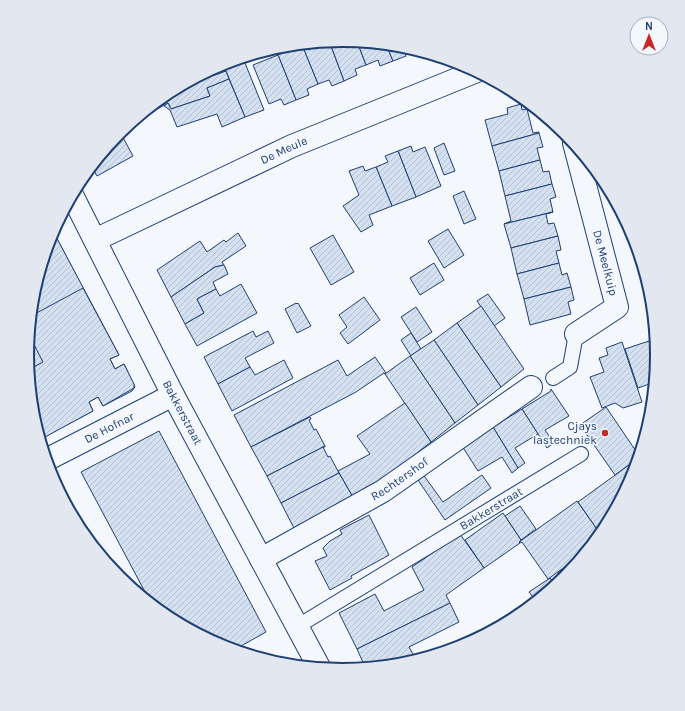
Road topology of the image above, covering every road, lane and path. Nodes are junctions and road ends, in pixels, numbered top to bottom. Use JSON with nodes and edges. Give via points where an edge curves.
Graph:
{"nodes":[{"id":1,"x":469,"y":74,"type":"edge"},
{"id":2,"x":577,"y":156,"type":"edge"},
{"id":3,"x":75,"y":201,"type":"edge"},
{"id":4,"x":95,"y":240,"type":"junction"},
{"id":5,"x":576,"y":334,"type":"joint"},
{"id":6,"x":553,"y":378,"type":"dead end"},
{"id":7,"x":531,"y":387,"type":"dead end"},
{"id":8,"x":173,"y":395,"type":"junction"},
{"id":9,"x":581,"y":454,"type":"dead end"},
{"id":10,"x":51,"y":457,"type":"edge"},
{"id":11,"x":261,"y":559,"type":"junction"},
{"id":12,"x":298,"y":626,"type":"junction"},
{"id":13,"x":317,"y":662,"type":"edge"}],
"edges":[{"from":1,"to":4,"type":"street","name":"De Meule","via":[[292,146]]},
{"from":2,"to":5,"type":"street","name":"De Meelkuip","via":[[617,307]]},
{"from":3,"to":4,"type":"street","name":"Bakkerstraat"},
{"from":4,"to":8,"type":"street","name":"Bakkerstraat"},
{"from":5,"to":6,"type":"lane","name":"De Meelkuip","via":[[570,368]]},
{"from":7,"to":11,"type":"street","name":"Rechtershof","via":[[383,491]]},
{"from":8,"to":10,"type":"street","name":"De Hofnar"},
{"from":8,"to":11,"type":"street","name":"Bakkerstraat"},
{"from":9,"to":12,"type":"lane","name":"Bakkerstraat"},
{"from":11,"to":12,"type":"street","name":"Bakkerstraat"},
{"from":12,"to":13,"type":"street","name":"Bakkerstraat"}]}
